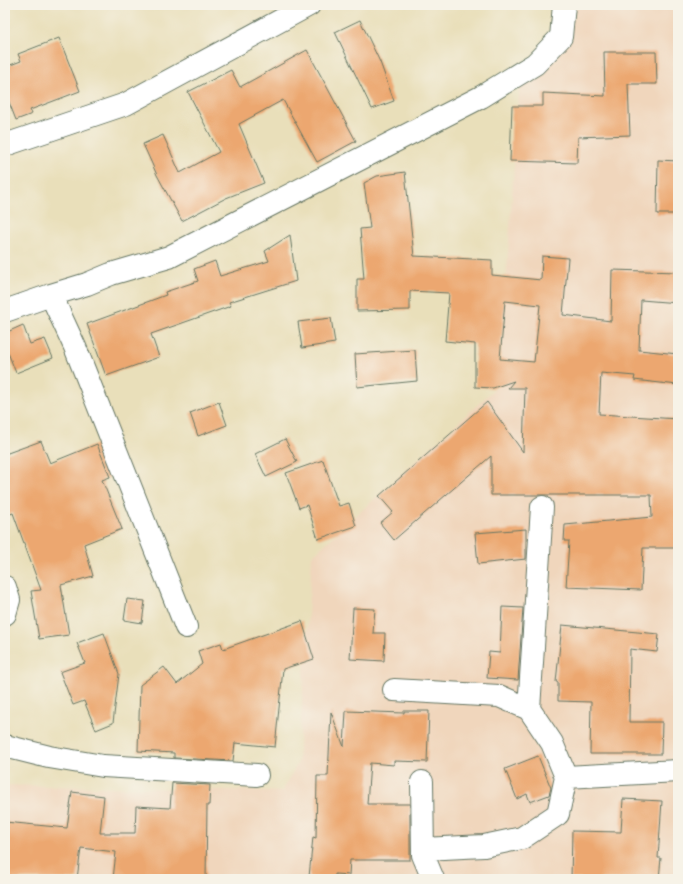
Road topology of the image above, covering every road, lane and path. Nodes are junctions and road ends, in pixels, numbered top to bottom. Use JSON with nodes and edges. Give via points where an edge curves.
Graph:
{"nodes":[{"id":1,"x":309,"y":5,"type":"edge"},
{"id":2,"x":564,"y":5,"type":"edge"},
{"id":3,"x":5,"y":145,"type":"edge"},
{"id":4,"x":51,"y":294,"type":"junction"},
{"id":5,"x":5,"y":311,"type":"edge"},
{"id":6,"x":542,"y":507,"type":"dead end"},
{"id":7,"x":5,"y":587,"type":"edge"},
{"id":8,"x":5,"y":614,"type":"edge"},
{"id":9,"x":186,"y":627,"type":"dead end"},
{"id":10,"x":394,"y":690,"type":"dead end"},
{"id":11,"x":529,"y":709,"type":"junction"},
{"id":12,"x":5,"y":746,"type":"edge"},
{"id":13,"x":678,"y":771,"type":"edge"},
{"id":14,"x":257,"y":775,"type":"dead end"},
{"id":15,"x":566,"y":777,"type":"junction"},
{"id":16,"x":422,"y":782,"type":"dead end"},
{"id":17,"x":423,"y":848,"type":"junction"},
{"id":18,"x":433,"y":879,"type":"edge"}],
"edges":[{"from":1,"to":3,"type":"street","via":[[126,104]]},
{"from":2,"to":4,"type":"street","via":[[561,37],[536,64],[480,97],[169,257]]},
{"from":4,"to":5,"type":"street"},
{"from":4,"to":9,"type":"street","via":[[84,369]]},
{"from":6,"to":11,"type":"street"},
{"from":7,"to":8,"type":"street","via":[[9,600]]},
{"from":10,"to":11,"type":"street","via":[[499,696]]},
{"from":11,"to":15,"type":"street","via":[[552,743]]},
{"from":12,"to":14,"type":"street","via":[[103,766]]},
{"from":13,"to":15,"type":"street"},
{"from":15,"to":17,"type":"street","via":[[558,814],[522,838],[484,846]]},
{"from":16,"to":17,"type":"street"},
{"from":17,"to":18,"type":"street","via":[[423,855]]}]}
